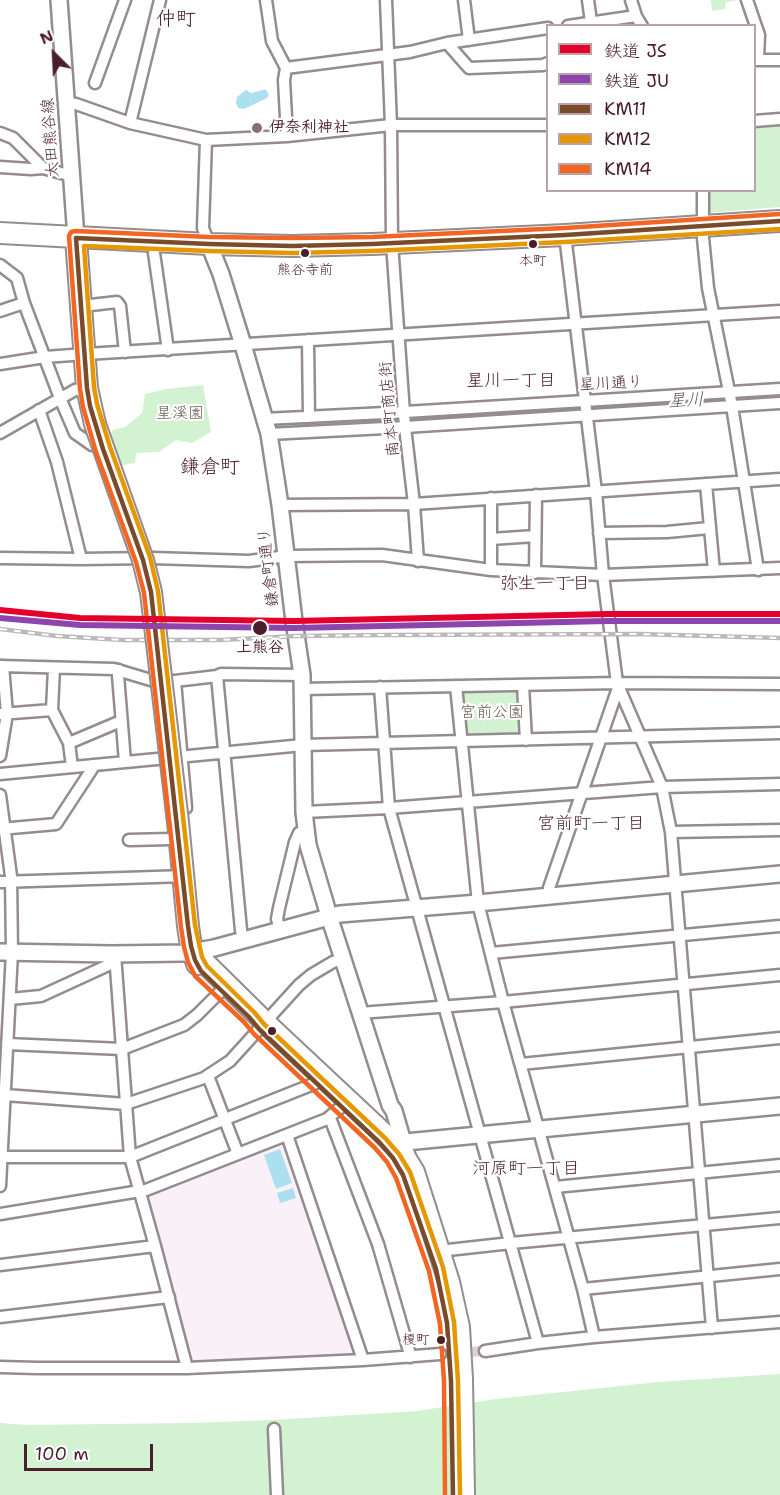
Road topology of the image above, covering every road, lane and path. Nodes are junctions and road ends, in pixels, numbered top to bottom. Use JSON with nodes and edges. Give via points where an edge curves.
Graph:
{"nodes":[{"id":1,"x":59,"y":0,"type":"edge"},
{"id":2,"x":125,"y":0,"type":"edge"},
{"id":3,"x":160,"y":0,"type":"edge"},
{"id":4,"x":266,"y":0,"type":"edge"},
{"id":5,"x":386,"y":0,"type":"edge"},
{"id":6,"x":464,"y":0,"type":"edge"},
{"id":7,"x":588,"y":0,"type":"edge"},
{"id":8,"x":631,"y":0,"type":"edge"},
{"id":9,"x":747,"y":0,"type":"edge"},
{"id":10,"x":639,"y":21,"type":"edge"},
{"id":11,"x":591,"y":22,"type":"junction"},
{"id":12,"x":580,"y":24,"type":"edge"},
{"id":13,"x":755,"y":24,"type":"edge"},
{"id":14,"x":756,"y":26,"type":"edge"},
{"id":15,"x":546,"y":28,"type":"edge"},
{"id":16,"x":469,"y":39,"type":"junction"},
{"id":17,"x":447,"y":43,"type":"junction"},
{"id":18,"x":389,"y":54,"type":"junction"},
{"id":19,"x":756,"y":60,"type":"edge"},
{"id":20,"x":780,"y":60,"type":"edge"},
{"id":21,"x":546,"y":64,"type":"edge"},
{"id":22,"x":286,"y":68,"type":"junction"},
{"id":23,"x":95,"y":83,"type":"dead end"},
{"id":24,"x":67,"y":103,"type":"junction"},
{"id":25,"x":780,"y":119,"type":"edge"},
{"id":26,"x":756,"y":121,"type":"edge"},
{"id":27,"x":130,"y":123,"type":"junction"},
{"id":28,"x":391,"y":125,"type":"junction"},
{"id":29,"x":546,"y":125,"type":"edge"},
{"id":30,"x":0,"y":133,"type":"edge"},
{"id":31,"x":287,"y":136,"type":"junction"},
{"id":32,"x":206,"y":140,"type":"junction"},
{"id":33,"x":0,"y":167,"type":"edge"},
{"id":34,"x":43,"y":168,"type":"junction"},
{"id":35,"x":72,"y":176,"type":"junction"},
{"id":36,"x":703,"y":192,"type":"edge"},
{"id":37,"x":780,"y":221,"type":"edge"},
{"id":38,"x":703,"y":232,"type":"junction"},
{"id":39,"x":0,"y":233,"type":"edge"},
{"id":40,"x":780,"y":233,"type":"edge"},
{"id":41,"x":566,"y":240,"type":"junction"},
{"id":42,"x":77,"y":244,"type":"junction"},
{"id":43,"x":0,"y":245,"type":"edge"},
{"id":44,"x":211,"y":249,"type":"junction"},
{"id":45,"x":393,"y":249,"type":"junction"},
{"id":46,"x":154,"y":253,"type":"junction"},
{"id":47,"x":0,"y":265,"type":"edge"},
{"id":48,"x":24,"y":303,"type":"junction"},
{"id":49,"x":82,"y":306,"type":"junction"},
{"id":50,"x":0,"y":311,"type":"edge"},
{"id":51,"x":780,"y":311,"type":"edge"},
{"id":52,"x":714,"y":315,"type":"junction"},
{"id":53,"x":576,"y":323,"type":"junction"},
{"id":54,"x":399,"y":335,"type":"junction"},
{"id":55,"x":308,"y":340,"type":"junction"},
{"id":56,"x":243,"y":345,"type":"junction"},
{"id":57,"x":168,"y":350,"type":"junction"},
{"id":58,"x":125,"y":352,"type":"junction"},
{"id":59,"x":86,"y":354,"type":"junction"},
{"id":60,"x":45,"y":357,"type":"junction"},
{"id":61,"x":0,"y":364,"type":"edge"},
{"id":62,"x":780,"y":389,"type":"edge"},
{"id":63,"x":88,"y":392,"type":"junction"},
{"id":64,"x":729,"y":392,"type":"junction"},
{"id":65,"x":60,"y":398,"type":"junction"},
{"id":66,"x":584,"y":400,"type":"junction"},
{"id":67,"x":780,"y":403,"type":"edge"},
{"id":68,"x":732,"y":406,"type":"junction"},
{"id":69,"x":39,"y":410,"type":"junction"},
{"id":70,"x":405,"y":412,"type":"junction"},
{"id":71,"x":586,"y":415,"type":"junction"},
{"id":72,"x":309,"y":417,"type":"junction"},
{"id":73,"x":267,"y":426,"type":"junction"},
{"id":74,"x":405,"y":427,"type":"junction"},
{"id":75,"x":0,"y":433,"type":"edge"},
{"id":76,"x":92,"y":445,"type":"junction"},
{"id":77,"x":780,"y":478,"type":"edge"},
{"id":78,"x":744,"y":482,"type":"junction"},
{"id":79,"x":706,"y":484,"type":"junction"},
{"id":80,"x":596,"y":492,"type":"junction"},
{"id":81,"x":536,"y":495,"type":"junction"},
{"id":82,"x":491,"y":498,"type":"junction"},
{"id":83,"x":414,"y":504,"type":"junction"},
{"id":84,"x":280,"y":505,"type":"junction"},
{"id":85,"x":709,"y":528,"type":"junction"},
{"id":86,"x":599,"y":533,"type":"junction"},
{"id":87,"x":535,"y":536,"type":"junction"},
{"id":88,"x":491,"y":539,"type":"junction"},
{"id":89,"x":286,"y":556,"type":"junction"},
{"id":90,"x":0,"y":558,"type":"edge"},
{"id":91,"x":133,"y":558,"type":"junction"},
{"id":92,"x":153,"y":558,"type":"junction"},
{"id":93,"x":81,"y":559,"type":"junction"},
{"id":94,"x":418,"y":561,"type":"junction"},
{"id":95,"x":780,"y":568,"type":"edge"},
{"id":96,"x":491,"y":570,"type":"junction"},
{"id":97,"x":758,"y":570,"type":"junction"},
{"id":98,"x":714,"y":571,"type":"junction"},
{"id":99,"x":535,"y":573,"type":"junction"},
{"id":100,"x":603,"y":576,"type":"junction"},
{"id":101,"x":1,"y":666,"type":"edge"},
{"id":102,"x":54,"y":668,"type":"junction"},
{"id":103,"x":119,"y":670,"type":"junction"},
{"id":104,"x":217,"y":676,"type":"junction"},
{"id":105,"x":154,"y":681,"type":"junction"},
{"id":106,"x":175,"y":681,"type":"junction"},
{"id":107,"x":302,"y":682,"type":"junction"},
{"id":108,"x":780,"y":684,"type":"edge"},
{"id":109,"x":524,"y":685,"type":"junction"},
{"id":110,"x":617,"y":685,"type":"junction"},
{"id":111,"x":456,"y":686,"type":"junction"},
{"id":112,"x":380,"y":687,"type":"junction"},
{"id":113,"x":52,"y":710,"type":"junction"},
{"id":114,"x":4,"y":714,"type":"edge"},
{"id":115,"x":122,"y":721,"type":"junction"},
{"id":116,"x":780,"y":733,"type":"edge"},
{"id":117,"x":641,"y":736,"type":"junction"},
{"id":118,"x":601,"y":738,"type":"junction"},
{"id":119,"x":526,"y":740,"type":"junction"},
{"id":120,"x":384,"y":742,"type":"junction"},
{"id":121,"x":462,"y":742,"type":"junction"},
{"id":122,"x":69,"y":744,"type":"junction"},
{"id":123,"x":303,"y":745,"type":"junction"},
{"id":124,"x":224,"y":752,"type":"junction"},
{"id":125,"x":0,"y":756,"type":"edge"},
{"id":126,"x":181,"y":756,"type":"junction"},
{"id":127,"x":162,"y":758,"type":"junction"},
{"id":128,"x":125,"y":762,"type":"junction"},
{"id":129,"x":93,"y":765,"type":"junction"},
{"id":130,"x":72,"y":767,"type":"junction"},
{"id":131,"x":0,"y":774,"type":"edge"},
{"id":132,"x":780,"y":784,"type":"edge"},
{"id":133,"x":662,"y":787,"type":"junction"},
{"id":134,"x":582,"y":793,"type":"junction"},
{"id":135,"x":0,"y":795,"type":"edge"},
{"id":136,"x":468,"y":801,"type":"junction"},
{"id":137,"x":389,"y":808,"type":"junction"},
{"id":138,"x":304,"y":812,"type":"junction"},
{"id":139,"x":2,"y":829,"type":"edge"},
{"id":140,"x":174,"y":830,"type":"junction"},
{"id":141,"x":780,"y":830,"type":"edge"},
{"id":142,"x":306,"y":832,"type":"junction"},
{"id":143,"x":671,"y":832,"type":"junction"},
{"id":144,"x":129,"y":840,"type":"dead end"},
{"id":145,"x":780,"y":874,"type":"edge"},
{"id":146,"x":179,"y":876,"type":"junction"},
{"id":147,"x":5,"y":882,"type":"edge"},
{"id":148,"x":674,"y":883,"type":"junction"},
{"id":149,"x":549,"y":896,"type":"junction"},
{"id":150,"x":478,"y":903,"type":"junction"},
{"id":151,"x":417,"y":909,"type":"junction"},
{"id":152,"x":329,"y":916,"type":"junction"},
{"id":153,"x":780,"y":926,"type":"edge"},
{"id":154,"x":280,"y":930,"type":"junction"},
{"id":155,"x":678,"y":935,"type":"junction"},
{"id":156,"x":243,"y":940,"type":"junction"},
{"id":157,"x":6,"y":952,"type":"edge"},
{"id":158,"x":194,"y":952,"type":"junction"},
{"id":159,"x":491,"y":953,"type":"junction"},
{"id":160,"x":116,"y":958,"type":"junction"},
{"id":161,"x":343,"y":959,"type":"junction"},
{"id":162,"x":780,"y":975,"type":"edge"},
{"id":163,"x":683,"y":984,"type":"junction"},
{"id":164,"x":225,"y":988,"type":"junction"},
{"id":165,"x":503,"y":1002,"type":"junction"},
{"id":166,"x":6,"y":1004,"type":"edge"},
{"id":167,"x":444,"y":1006,"type":"junction"},
{"id":168,"x":360,"y":1013,"type":"junction"},
{"id":169,"x":262,"y":1026,"type":"junction"},
{"id":170,"x":780,"y":1038,"type":"edge"},
{"id":171,"x":7,"y":1044,"type":"junction"},
{"id":172,"x":688,"y":1047,"type":"junction"},
{"id":173,"x":122,"y":1049,"type":"junction"},
{"id":174,"x":521,"y":1064,"type":"junction"},
{"id":175,"x":208,"y":1076,"type":"junction"},
{"id":176,"x":319,"y":1080,"type":"junction"},
{"id":177,"x":5,"y":1095,"type":"junction"},
{"id":178,"x":126,"y":1104,"type":"junction"},
{"id":179,"x":780,"y":1106,"type":"edge"},
{"id":180,"x":340,"y":1108,"type":"junction"},
{"id":181,"x":390,"y":1111,"type":"junction"},
{"id":182,"x":694,"y":1114,"type":"junction"},
{"id":183,"x":225,"y":1120,"type":"junction"},
{"id":184,"x":372,"y":1123,"type":"junction"},
{"id":185,"x":539,"y":1129,"type":"junction"},
{"id":186,"x":481,"y":1134,"type":"junction"},
{"id":187,"x":287,"y":1135,"type":"junction"},
{"id":188,"x":398,"y":1148,"type":"junction"},
{"id":189,"x":238,"y":1154,"type":"junction"},
{"id":190,"x":1,"y":1157,"type":"edge"},
{"id":191,"x":130,"y":1157,"type":"junction"},
{"id":192,"x":780,"y":1165,"type":"edge"},
{"id":193,"x":699,"y":1173,"type":"junction"},
{"id":194,"x":0,"y":1186,"type":"edge"},
{"id":195,"x":555,"y":1187,"type":"junction"},
{"id":196,"x":140,"y":1191,"type":"junction"},
{"id":197,"x":0,"y":1214,"type":"edge"},
{"id":198,"x":780,"y":1218,"type":"edge"},
{"id":199,"x":703,"y":1226,"type":"junction"},
{"id":200,"x":569,"y":1238,"type":"junction"},
{"id":201,"x":511,"y":1243,"type":"junction"},
{"id":202,"x":155,"y":1246,"type":"junction"},
{"id":203,"x":438,"y":1260,"type":"junction"},
{"id":204,"x":0,"y":1265,"type":"edge"},
{"id":205,"x":780,"y":1269,"type":"edge"},
{"id":206,"x":707,"y":1276,"type":"junction"},
{"id":207,"x":583,"y":1289,"type":"junction"},
{"id":208,"x":169,"y":1297,"type":"junction"},
{"id":209,"x":0,"y":1317,"type":"edge"},
{"id":210,"x":780,"y":1322,"type":"edge"},
{"id":211,"x":712,"y":1328,"type":"junction"},
{"id":212,"x":594,"y":1337,"type":"junction"},
{"id":213,"x":538,"y":1343,"type":"junction"},
{"id":214,"x":485,"y":1351,"type":"tunnel mouth"},
{"id":215,"x":440,"y":1354,"type":"tunnel mouth"},
{"id":216,"x":410,"y":1357,"type":"junction"},
{"id":217,"x":363,"y":1360,"type":"junction"},
{"id":218,"x":0,"y":1367,"type":"edge"},
{"id":219,"x":187,"y":1368,"type":"junction"},
{"id":220,"x":457,"y":1390,"type":"junction"},
{"id":221,"x":274,"y":1429,"type":"dead end"},
{"id":222,"x":278,"y":1495,"type":"edge"},
{"id":223,"x":453,"y":1495,"type":"edge"},
{"id":224,"x":464,"y":1495,"type":"edge"}],
"edges":[{"from":1,"to":24,"type":"street","name":"太田熊谷線"},
{"from":2,"to":23,"type":"street"},
{"from":3,"to":27,"type":"street"},
{"from":4,"to":22,"type":"street","via":[[272,41]]},
{"from":5,"to":18,"type":"street","name":"南本町商店街"},
{"from":6,"to":16,"type":"street"},
{"from":7,"to":11,"type":"street"},
{"from":8,"to":10,"type":"street"},
{"from":9,"to":13,"type":"street"},
{"from":10,"to":11,"type":"street"},
{"from":11,"to":12,"type":"street"},
{"from":14,"to":19,"type":"street"},
{"from":15,"to":16,"type":"street"},
{"from":16,"to":17,"type":"street"},
{"from":17,"to":18,"type":"street"},
{"from":17,"to":21,"type":"street","via":[[469,68]]},
{"from":18,"to":22,"type":"street"},
{"from":18,"to":28,"type":"street","name":"南本町商店街"},
{"from":19,"to":20,"type":"street"},
{"from":22,"to":31,"type":"street"},
{"from":24,"to":27,"type":"street"},
{"from":24,"to":35,"type":"street","name":"太田熊谷線"},
{"from":25,"to":26,"type":"street"},
{"from":27,"to":32,"type":"street"},
{"from":28,"to":29,"type":"street"},
{"from":28,"to":31,"type":"street"},
{"from":28,"to":45,"type":"street","name":"南本町商店街"},
{"from":30,"to":34,"type":"street","via":[[13,138]]},
{"from":31,"to":32,"type":"street"},
{"from":32,"to":44,"type":"street","via":[[203,228]]},
{"from":33,"to":34,"type":"street"},
{"from":34,"to":35,"type":"street"},
{"from":35,"to":42,"type":"street","name":"太田熊谷線"},
{"from":36,"to":38,"type":"street"},
{"from":37,"to":38,"type":"highway"},
{"from":38,"to":40,"type":"highway"},
{"from":38,"to":41,"type":"highway"},
{"from":38,"to":52,"type":"street"},
{"from":39,"to":42,"type":"highway"},
{"from":41,"to":45,"type":"highway"},
{"from":41,"to":53,"type":"street"},
{"from":42,"to":43,"type":"highway"},
{"from":42,"to":44,"type":"highway"},
{"from":42,"to":46,"type":"highway"},
{"from":42,"to":49,"type":"highway"},
{"from":44,"to":45,"type":"highway","via":[[323,258]]},
{"from":44,"to":46,"type":"highway"},
{"from":44,"to":56,"type":"street","name":"鎌倉町通り"},
{"from":45,"to":54,"type":"street","name":"南本町商店街"},
{"from":46,"to":57,"type":"street"},
{"from":47,"to":48,"type":"street","via":[[17,278]]},
{"from":48,"to":50,"type":"street"},
{"from":48,"to":60,"type":"street"},
{"from":49,"to":58,"type":"street","via":[[117,302]]},
{"from":49,"to":59,"type":"highway"},
{"from":51,"to":52,"type":"street"},
{"from":52,"to":53,"type":"street"},
{"from":52,"to":64,"type":"street"},
{"from":53,"to":54,"type":"street"},
{"from":53,"to":66,"type":"street"},
{"from":54,"to":55,"type":"street"},
{"from":54,"to":70,"type":"street","name":"南本町商店街"},
{"from":55,"to":56,"type":"street"},
{"from":55,"to":72,"type":"street"},
{"from":56,"to":57,"type":"street"},
{"from":56,"to":73,"type":"street","name":"鎌倉町通り"},
{"from":57,"to":58,"type":"street"},
{"from":58,"to":59,"type":"street"},
{"from":59,"to":60,"type":"street"},
{"from":59,"to":63,"type":"highway"},
{"from":60,"to":61,"type":"street"},
{"from":60,"to":65,"type":"street"},
{"from":62,"to":64,"type":"street","name":"星川通り"},
{"from":63,"to":65,"type":"street","via":[[75,390]]},
{"from":63,"to":76,"type":"street","via":[[83,415]]},
{"from":63,"to":92,"type":"street","via":[[102,412]]},
{"from":63,"to":140,"type":"highway","bridge":true,"via":[[151,592]]},
{"from":64,"to":66,"type":"street","name":"星川通り"},
{"from":64,"to":68,"type":"street"},
{"from":65,"to":69,"type":"street"},
{"from":65,"to":76,"type":"street","via":[[75,434]]},
{"from":66,"to":70,"type":"street","name":"星川通り"},
{"from":66,"to":71,"type":"street"},
{"from":67,"to":68,"type":"street","name":"星川通り"},
{"from":68,"to":71,"type":"street","name":"星川通り"},
{"from":68,"to":78,"type":"street"},
{"from":69,"to":75,"type":"street"},
{"from":69,"to":93,"type":"street","via":[[57,462]]},
{"from":70,"to":72,"type":"street","name":"星川通り"},
{"from":70,"to":74,"type":"street","name":"南本町商店街"},
{"from":71,"to":74,"type":"street","name":"星川通り"},
{"from":71,"to":80,"type":"street"},
{"from":72,"to":73,"type":"street","name":"星川通り"},
{"from":73,"to":74,"type":"street","name":"星川通り"},
{"from":73,"to":84,"type":"street","name":"鎌倉町通り"},
{"from":74,"to":83,"type":"street","name":"南本町商店街"},
{"from":76,"to":91,"type":"street"},
{"from":77,"to":78,"type":"street"},
{"from":78,"to":79,"type":"street"},
{"from":78,"to":97,"type":"street"},
{"from":79,"to":80,"type":"street"},
{"from":79,"to":85,"type":"street"},
{"from":80,"to":81,"type":"street"},
{"from":80,"to":86,"type":"street"},
{"from":81,"to":82,"type":"street"},
{"from":81,"to":87,"type":"street"},
{"from":82,"to":83,"type":"street"},
{"from":82,"to":88,"type":"street"},
{"from":83,"to":84,"type":"street"},
{"from":83,"to":94,"type":"street","name":"南本町商店街"},
{"from":84,"to":89,"type":"street","name":"鎌倉町通り"},
{"from":85,"to":86,"type":"street"},
{"from":85,"to":98,"type":"street"},
{"from":86,"to":100,"type":"street"},
{"from":87,"to":88,"type":"street"},
{"from":87,"to":99,"type":"street"},
{"from":88,"to":96,"type":"street"},
{"from":89,"to":92,"type":"street","via":[[249,561]]},
{"from":89,"to":94,"type":"street","via":[[382,555]]},
{"from":89,"to":107,"type":"street","name":"鎌倉町通り"},
{"from":90,"to":93,"type":"street"},
{"from":91,"to":92,"type":"street"},
{"from":91,"to":93,"type":"street"},
{"from":94,"to":96,"type":"street"},
{"from":95,"to":97,"type":"street"},
{"from":96,"to":99,"type":"street"},
{"from":97,"to":98,"type":"street"},
{"from":98,"to":100,"type":"street"},
{"from":99,"to":100,"type":"street"},
{"from":100,"to":110,"type":"street"},
{"from":101,"to":102,"type":"street"},
{"from":101,"to":114,"type":"street"},
{"from":102,"to":103,"type":"street"},
{"from":102,"to":113,"type":"street"},
{"from":103,"to":105,"type":"street"},
{"from":103,"to":115,"type":"street"},
{"from":104,"to":106,"type":"street"},
{"from":104,"to":107,"type":"street"},
{"from":104,"to":124,"type":"street"},
{"from":105,"to":106,"type":"street"},
{"from":105,"to":127,"type":"street"},
{"from":106,"to":126,"type":"street"},
{"from":107,"to":112,"type":"street"},
{"from":107,"to":123,"type":"street","name":"鎌倉町通り"},
{"from":108,"to":110,"type":"street"},
{"from":109,"to":110,"type":"street"},
{"from":109,"to":111,"type":"street"},
{"from":109,"to":119,"type":"street"},
{"from":110,"to":117,"type":"street"},
{"from":110,"to":118,"type":"street"},
{"from":111,"to":112,"type":"street"},
{"from":111,"to":121,"type":"street"},
{"from":112,"to":120,"type":"street"},
{"from":113,"to":114,"type":"street"},
{"from":113,"to":122,"type":"street"},
{"from":114,"to":125,"type":"street"},
{"from":115,"to":122,"type":"street"},
{"from":115,"to":128,"type":"street"},
{"from":116,"to":117,"type":"street"},
{"from":117,"to":118,"type":"street"},
{"from":117,"to":133,"type":"street"},
{"from":118,"to":119,"type":"street"},
{"from":118,"to":134,"type":"street"},
{"from":119,"to":121,"type":"street"},
{"from":120,"to":121,"type":"street"},
{"from":120,"to":123,"type":"street"},
{"from":120,"to":137,"type":"street"},
{"from":121,"to":136,"type":"street"},
{"from":122,"to":130,"type":"street"},
{"from":123,"to":124,"type":"street"},
{"from":123,"to":138,"type":"street","name":"鎌倉町通り"},
{"from":124,"to":126,"type":"street"},
{"from":124,"to":156,"type":"street"},
{"from":126,"to":127,"type":"street"},
{"from":126,"to":146,"type":"street","via":[[192,872]]},
{"from":127,"to":128,"type":"street"},
{"from":127,"to":140,"type":"street"},
{"from":128,"to":129,"type":"street"},
{"from":129,"to":130,"type":"street"},
{"from":129,"to":139,"type":"street","via":[[56,824]]},
{"from":130,"to":131,"type":"street"},
{"from":132,"to":133,"type":"street"},
{"from":133,"to":134,"type":"street"},
{"from":133,"to":143,"type":"street"},
{"from":134,"to":136,"type":"street"},
{"from":134,"to":149,"type":"street"},
{"from":135,"to":139,"type":"street"},
{"from":136,"to":137,"type":"street"},
{"from":136,"to":150,"type":"street"},
{"from":137,"to":138,"type":"street"},
{"from":137,"to":151,"type":"street"},
{"from":138,"to":142,"type":"street","name":"鎌倉町通り"},
{"from":139,"to":147,"type":"street"},
{"from":140,"to":144,"type":"street"},
{"from":140,"to":146,"type":"highway"},
{"from":141,"to":143,"type":"street"},
{"from":142,"to":152,"type":"street","name":"鎌倉町通り"},
{"from":142,"to":154,"type":"street","via":[[299,833],[295,842],[277,919]]},
{"from":143,"to":148,"type":"street"},
{"from":145,"to":148,"type":"street"},
{"from":146,"to":147,"type":"street"},
{"from":146,"to":158,"type":"highway"},
{"from":147,"to":157,"type":"street"},
{"from":148,"to":149,"type":"street"},
{"from":148,"to":155,"type":"street"},
{"from":149,"to":150,"type":"street"},
{"from":150,"to":151,"type":"street"},
{"from":150,"to":159,"type":"street"},
{"from":151,"to":152,"type":"street"},
{"from":151,"to":167,"type":"street"},
{"from":152,"to":154,"type":"street"},
{"from":152,"to":161,"type":"street","name":"鎌倉町通り"},
{"from":153,"to":155,"type":"street"},
{"from":154,"to":156,"type":"street"},
{"from":155,"to":159,"type":"street"},
{"from":155,"to":163,"type":"street"},
{"from":156,"to":158,"type":"street"},
{"from":157,"to":160,"type":"street"},
{"from":157,"to":166,"type":"street"},
{"from":158,"to":160,"type":"street"},
{"from":158,"to":164,"type":"highway"},
{"from":159,"to":165,"type":"street"},
{"from":160,"to":166,"type":"street","via":[[41,996]]},
{"from":160,"to":173,"type":"street"},
{"from":161,"to":168,"type":"street","name":"鎌倉町通り"},
{"from":161,"to":169,"type":"street","via":[[298,985]]},
{"from":162,"to":163,"type":"street"},
{"from":163,"to":165,"type":"street"},
{"from":163,"to":172,"type":"street"},
{"from":164,"to":169,"type":"highway"},
{"from":164,"to":173,"type":"street","via":[[184,1025]]},
{"from":165,"to":167,"type":"street"},
{"from":165,"to":174,"type":"street"},
{"from":166,"to":171,"type":"street"},
{"from":167,"to":168,"type":"street"},
{"from":167,"to":186,"type":"street"},
{"from":168,"to":181,"type":"street","name":"鎌倉町通り"},
{"from":169,"to":175,"type":"street","via":[[230,1061]]},
{"from":169,"to":176,"type":"highway"},
{"from":170,"to":172,"type":"street"},
{"from":171,"to":173,"type":"street"},
{"from":171,"to":177,"type":"street"},
{"from":172,"to":174,"type":"street"},
{"from":172,"to":182,"type":"street"},
{"from":173,"to":178,"type":"street"},
{"from":174,"to":185,"type":"street"},
{"from":175,"to":178,"type":"street"},
{"from":175,"to":183,"type":"street"},
{"from":176,"to":180,"type":"highway"},
{"from":176,"to":183,"type":"street"},
{"from":177,"to":178,"type":"street"},
{"from":177,"to":190,"type":"street"},
{"from":178,"to":191,"type":"street"},
{"from":179,"to":182,"type":"street"},
{"from":180,"to":184,"type":"highway"},
{"from":180,"to":187,"type":"street"},
{"from":180,"to":188,"type":"highway"},
{"from":180,"to":216,"type":"street","via":[[333,1122],[378,1244]]},
{"from":181,"to":184,"type":"street"},
{"from":181,"to":188,"type":"street","name":"鎌倉町通り","via":[[394,1111]]},
{"from":182,"to":185,"type":"street"},
{"from":182,"to":193,"type":"street"},
{"from":183,"to":189,"type":"street"},
{"from":183,"to":191,"type":"street"},
{"from":184,"to":188,"type":"highway"},
{"from":185,"to":186,"type":"street"},
{"from":185,"to":195,"type":"street"},
{"from":186,"to":188,"type":"street"},
{"from":186,"to":201,"type":"street"},
{"from":187,"to":189,"type":"street"},
{"from":187,"to":217,"type":"street"},
{"from":188,"to":203,"type":"highway","via":[[418,1184]]},
{"from":188,"to":203,"type":"highway","via":[[393,1158]]},
{"from":189,"to":196,"type":"street"},
{"from":190,"to":191,"type":"street"},
{"from":190,"to":194,"type":"street"},
{"from":191,"to":196,"type":"street"},
{"from":192,"to":193,"type":"street"},
{"from":193,"to":195,"type":"street"},
{"from":193,"to":199,"type":"street"},
{"from":195,"to":200,"type":"street"},
{"from":196,"to":197,"type":"street"},
{"from":196,"to":202,"type":"street"},
{"from":198,"to":199,"type":"street"},
{"from":199,"to":200,"type":"street"},
{"from":199,"to":206,"type":"street"},
{"from":200,"to":201,"type":"street"},
{"from":200,"to":207,"type":"street"},
{"from":201,"to":203,"type":"street","via":[[448,1250]]},
{"from":201,"to":213,"type":"street"},
{"from":202,"to":204,"type":"street"},
{"from":202,"to":208,"type":"street"},
{"from":203,"to":220,"type":"highway"},
{"from":205,"to":206,"type":"street"},
{"from":206,"to":207,"type":"street"},
{"from":206,"to":211,"type":"street"},
{"from":207,"to":212,"type":"street"},
{"from":208,"to":209,"type":"street"},
{"from":208,"to":219,"type":"street"},
{"from":210,"to":211,"type":"street"},
{"from":211,"to":212,"type":"street"},
{"from":212,"to":213,"type":"street"},
{"from":213,"to":214,"type":"street"},
{"from":215,"to":216,"type":"street"},
{"from":216,"to":217,"type":"street"},
{"from":217,"to":219,"type":"street"},
{"from":218,"to":219,"type":"street"},
{"from":220,"to":223,"type":"highway"},
{"from":220,"to":224,"type":"highway"},
{"from":221,"to":222,"type":"street"}]}
